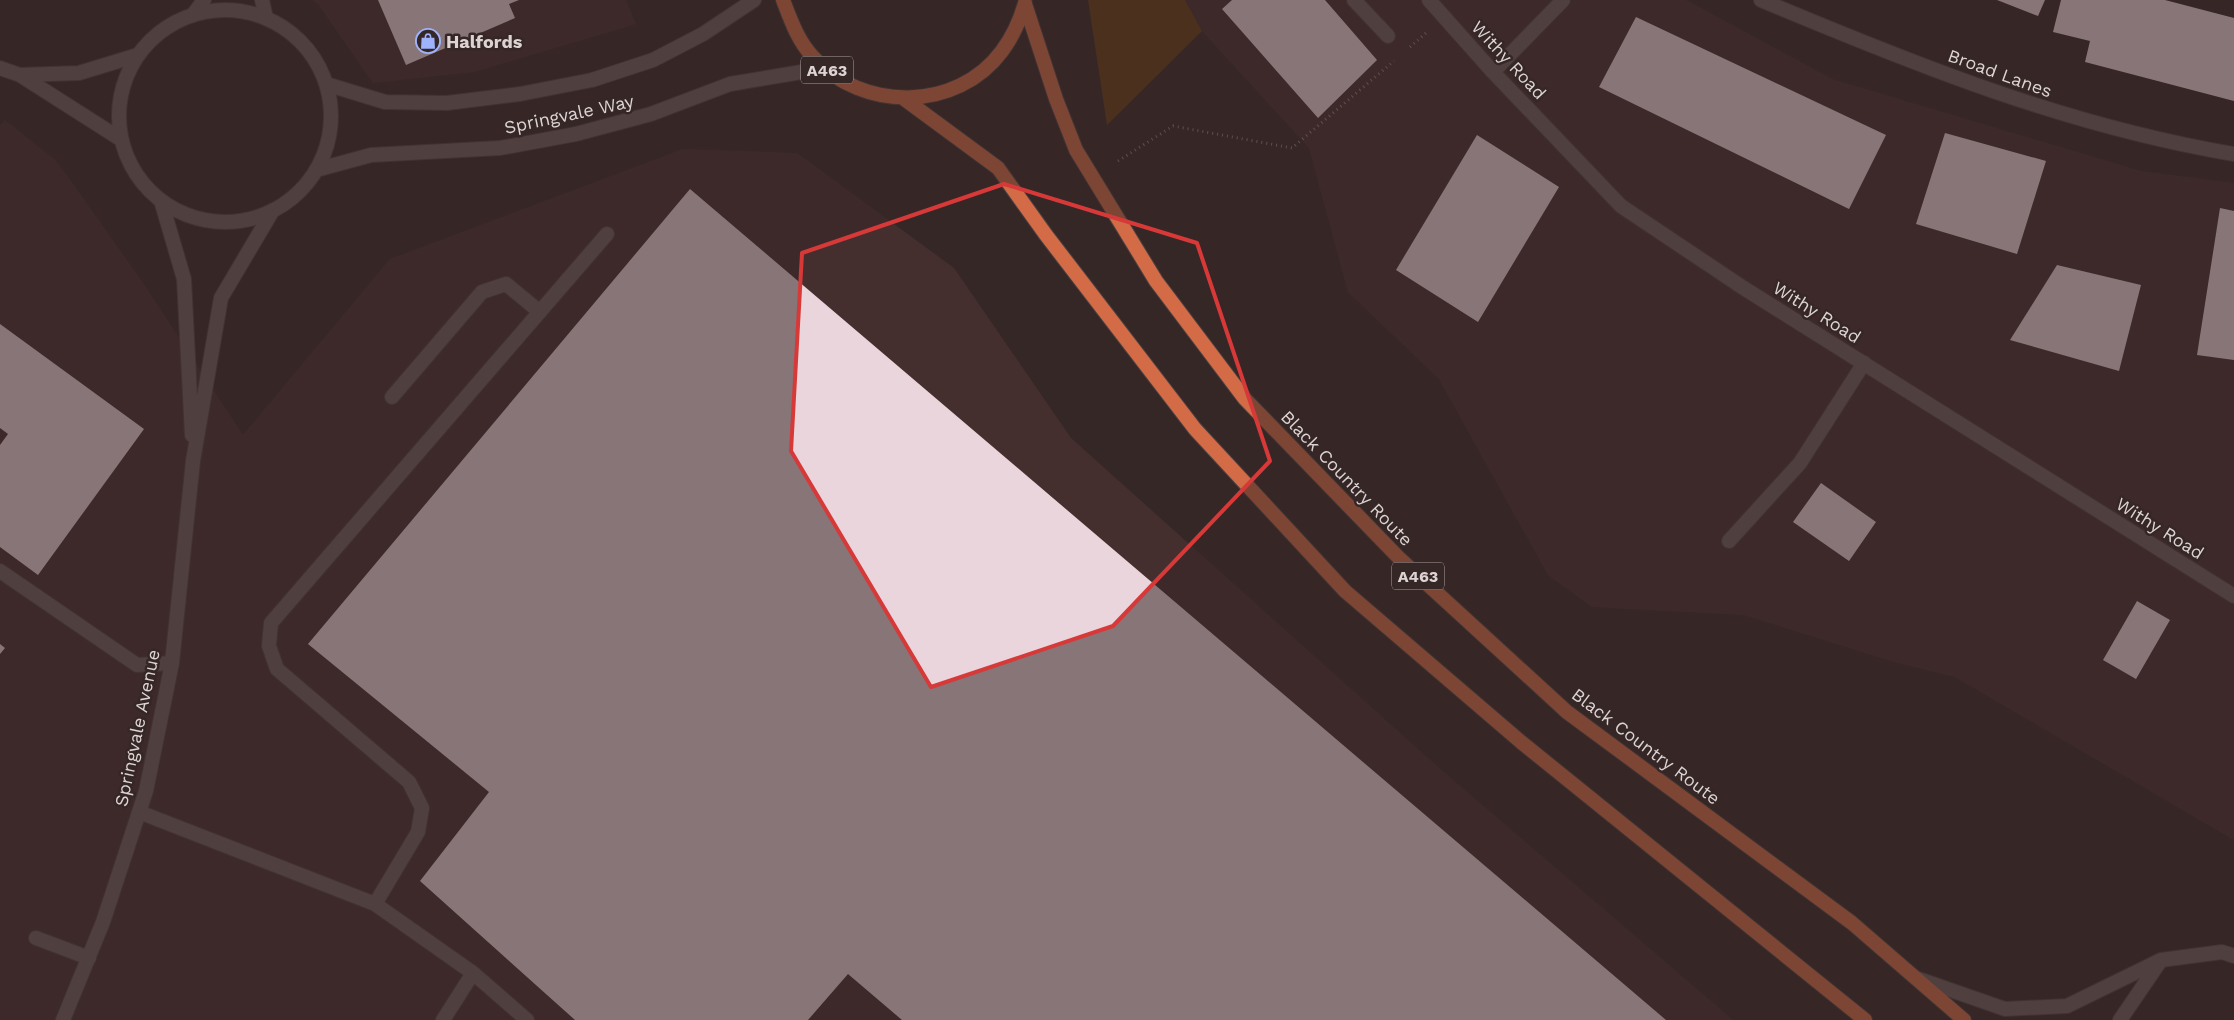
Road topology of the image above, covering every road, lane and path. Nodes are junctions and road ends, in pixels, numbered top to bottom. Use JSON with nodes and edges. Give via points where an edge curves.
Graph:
{"nodes":[{"id":1,"x":204,"y":0,"type":"edge"},
{"id":2,"x":262,"y":0,"type":"edge"},
{"id":3,"x":754,"y":0,"type":"edge"},
{"id":4,"x":784,"y":0,"type":"edge"},
{"id":5,"x":1354,"y":0,"type":"edge"},
{"id":6,"x":1429,"y":0,"type":"edge"},
{"id":7,"x":1564,"y":0,"type":"edge"},
{"id":8,"x":1761,"y":0,"type":"edge"},
{"id":9,"x":1025,"y":2,"type":"edge"},
{"id":10,"x":193,"y":15,"type":"junction"},
{"id":11,"x":266,"y":18,"type":"junction"},
{"id":12,"x":1444,"y":18,"type":"junction"},
{"id":13,"x":1388,"y":36,"type":"dead end"},
{"id":14,"x":1408,"y":49,"type":"dead end"},
{"id":15,"x":138,"y":55,"type":"junction"},
{"id":16,"x":1401,"y":55,"type":"dead end"},
{"id":17,"x":0,"y":68,"type":"edge"},
{"id":18,"x":824,"y":68,"type":"junction"},
{"id":19,"x":1493,"y":72,"type":"junction"},
{"id":20,"x":20,"y":75,"type":"junction"},
{"id":21,"x":326,"y":84,"type":"junction"},
{"id":22,"x":904,"y":98,"type":"junction"},
{"id":23,"x":122,"y":140,"type":"junction"},
{"id":24,"x":2234,"y":154,"type":"edge"},
{"id":25,"x":1118,"y":161,"type":"dead end"},
{"id":26,"x":316,"y":170,"type":"junction"},
{"id":27,"x":162,"y":204,"type":"junction"},
{"id":28,"x":273,"y":210,"type":"junction"},
{"id":29,"x":607,"y":234,"type":"dead end"},
{"id":30,"x":540,"y":312,"type":"junction"},
{"id":31,"x":1864,"y":364,"type":"junction"},
{"id":32,"x":392,"y":397,"type":"dead end"},
{"id":33,"x":193,"y":461,"type":"junction"},
{"id":34,"x":1730,"y":541,"type":"dead end"},
{"id":35,"x":0,"y":571,"type":"edge"},
{"id":36,"x":2234,"y":596,"type":"edge"},
{"id":37,"x":172,"y":663,"type":"junction"},
{"id":38,"x":139,"y":812,"type":"junction"},
{"id":39,"x":375,"y":904,"type":"junction"},
{"id":40,"x":36,"y":938,"type":"dead end"},
{"id":41,"x":2234,"y":956,"type":"edge"},
{"id":42,"x":89,"y":958,"type":"junction"},
{"id":43,"x":2161,"y":960,"type":"junction"},
{"id":44,"x":473,"y":973,"type":"junction"},
{"id":45,"x":1916,"y":978,"type":"junction"},
{"id":46,"x":63,"y":1020,"type":"edge"},
{"id":47,"x":444,"y":1020,"type":"edge"},
{"id":48,"x":527,"y":1020,"type":"edge"},
{"id":49,"x":1865,"y":1020,"type":"edge"},
{"id":50,"x":1964,"y":1020,"type":"edge"},
{"id":51,"x":2120,"y":1020,"type":"edge"}],
"edges":[{"from":1,"to":10,"type":"street"},
{"from":2,"to":11,"type":"street"},
{"from":3,"to":21,"type":"street","name":"Springvale Way","via":[[702,34],[653,60],[592,80],[520,94],[447,103],[385,102]]},
{"from":4,"to":18,"type":"highway","number":"A463","via":[[801,42]]},
{"from":5,"to":13,"type":"street"},
{"from":6,"to":12,"type":"street","name":"Withy Road"},
{"from":7,"to":19,"type":"street"},
{"from":8,"to":24,"type":"street","name":"Broad Lanes","via":[[1968,83],[2056,113]]},
{"from":9,"to":22,"type":"highway","number":"A463","via":[[1018,26],[1001,52],[979,73],[959,86],[931,96]]},
{"from":9,"to":45,"type":"highway","name":"Black Country Route","number":"A463","via":[[1056,100],[1076,150],[1156,281],[1244,399],[1400,559],[1567,712],[1852,922]]},
{"from":10,"to":11,"type":"street","via":[[228,10]]},
{"from":10,"to":15,"type":"street","via":[[162,30]]},
{"from":11,"to":21,"type":"street","via":[[302,43],[320,68]]},
{"from":12,"to":14,"type":"path"},
{"from":12,"to":19,"type":"street","name":"Withy Road"},
{"from":15,"to":20,"type":"street","via":[[78,73]]},
{"from":15,"to":23,"type":"street","via":[[126,79],[120,105]]},
{"from":16,"to":25,"type":"path","via":[[1292,148],[1173,126]]},
{"from":17,"to":20,"type":"street"},
{"from":18,"to":22,"type":"highway","number":"A463","via":[[862,90]]},
{"from":18,"to":26,"type":"street","name":"Springvale Way","via":[[730,84],[651,114],[576,134],[500,148],[371,155]]},
{"from":19,"to":31,"type":"street","name":"Withy Road","via":[[1621,206]]},
{"from":20,"to":23,"type":"street"},
{"from":21,"to":26,"type":"street","via":[[331,120],[328,140]]},
{"from":22,"to":49,"type":"highway","via":[[998,168],[1195,429],[1345,591],[1521,742]]},
{"from":23,"to":27,"type":"street","via":[[137,176]]},
{"from":26,"to":28,"type":"street","via":[[289,200]]},
{"from":27,"to":28,"type":"street","via":[[218,222],[246,220]]},
{"from":27,"to":33,"type":"street","name":"Springvale Avenue","via":[[184,279]]},
{"from":28,"to":33,"type":"street","name":"Springvale Avenue","via":[[221,298]]},
{"from":29,"to":30,"type":"street"},
{"from":30,"to":32,"type":"street","via":[[506,284],[482,292]]},
{"from":30,"to":39,"type":"street","via":[[271,623],[269,646],[276,670],[409,782],[422,808],[418,832]]},
{"from":31,"to":34,"type":"street","via":[[1800,463]]},
{"from":31,"to":36,"type":"street","name":"Withy Road"},
{"from":33,"to":37,"type":"street","name":"Springvale Avenue"},
{"from":35,"to":37,"type":"street","via":[[137,665]]},
{"from":37,"to":38,"type":"street","name":"Springvale Avenue"},
{"from":38,"to":39,"type":"street"},
{"from":38,"to":42,"type":"street","name":"Springvale Avenue"},
{"from":39,"to":44,"type":"street"},
{"from":40,"to":42,"type":"street"},
{"from":41,"to":43,"type":"street","via":[[2222,952]]},
{"from":42,"to":46,"type":"street","name":"Springvale Avenue"},
{"from":43,"to":45,"type":"street","via":[[2067,1006],[2005,1009]]},
{"from":43,"to":51,"type":"street"},
{"from":44,"to":47,"type":"street"},
{"from":44,"to":48,"type":"street"},
{"from":45,"to":50,"type":"highway","name":"Black Country Route","number":"A463"}]}
